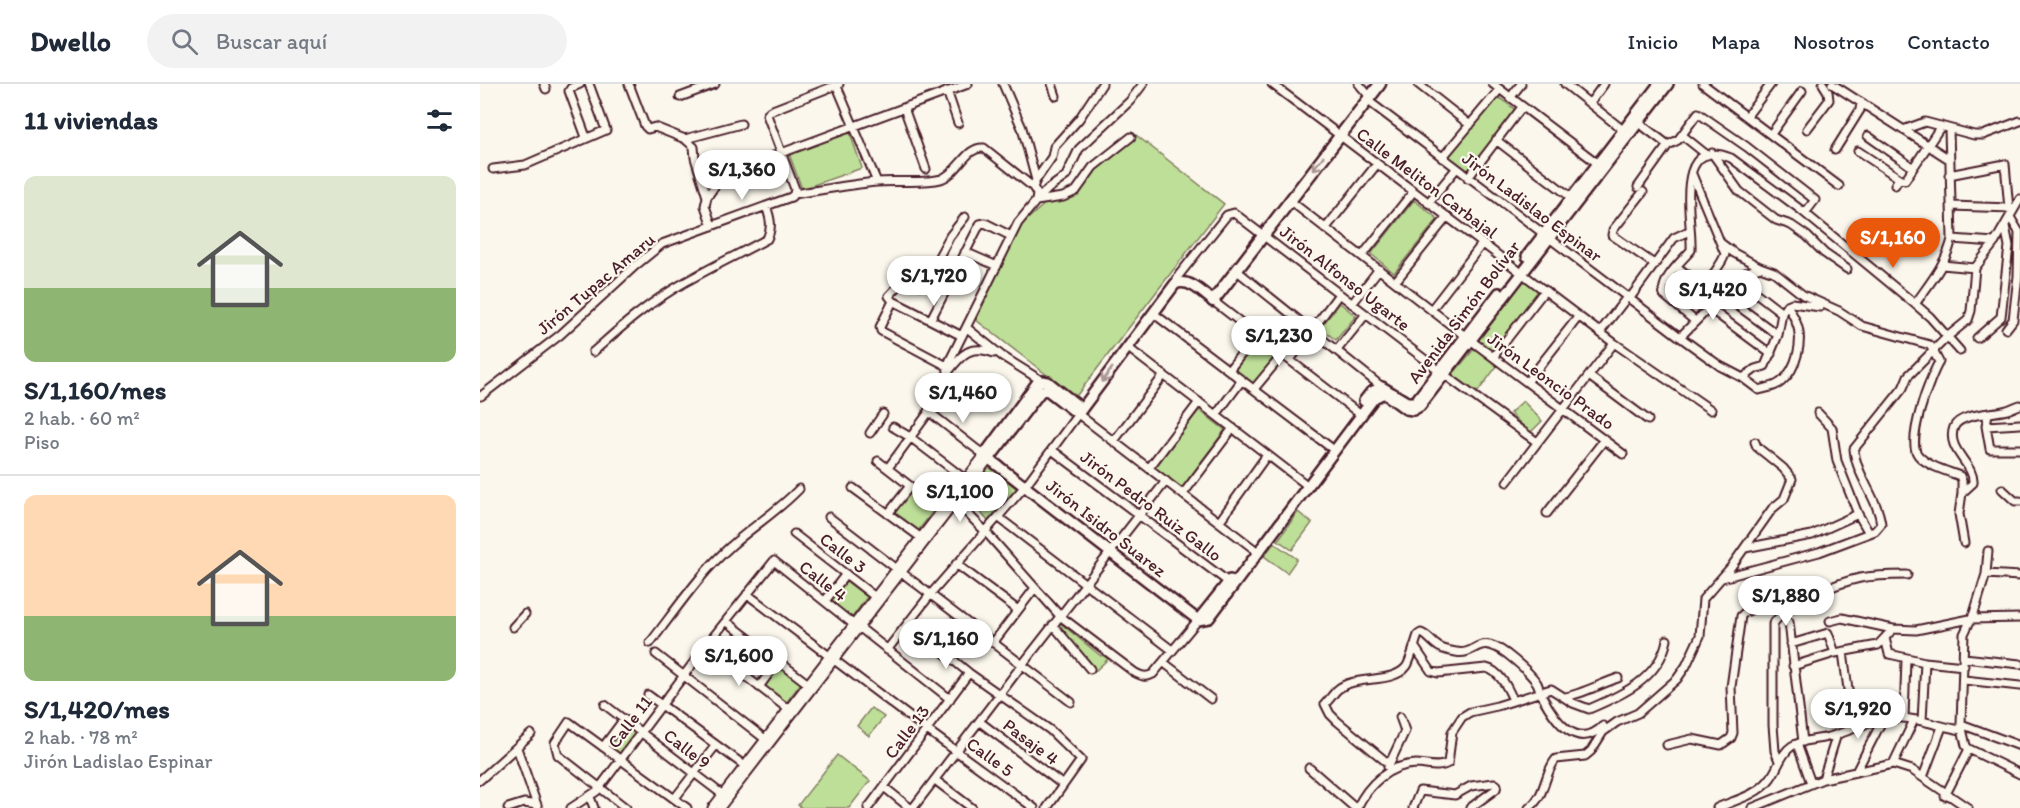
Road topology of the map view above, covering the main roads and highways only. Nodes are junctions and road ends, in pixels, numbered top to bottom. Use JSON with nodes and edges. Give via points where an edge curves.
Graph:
{"nodes":[{"id":1,"x":1380,"y":84,"type":"edge"},
{"id":2,"x":1213,"y":301,"type":"road end"}],
"edges":[{"from":1,"to":2,"type":"main road","one_way":true}]}
